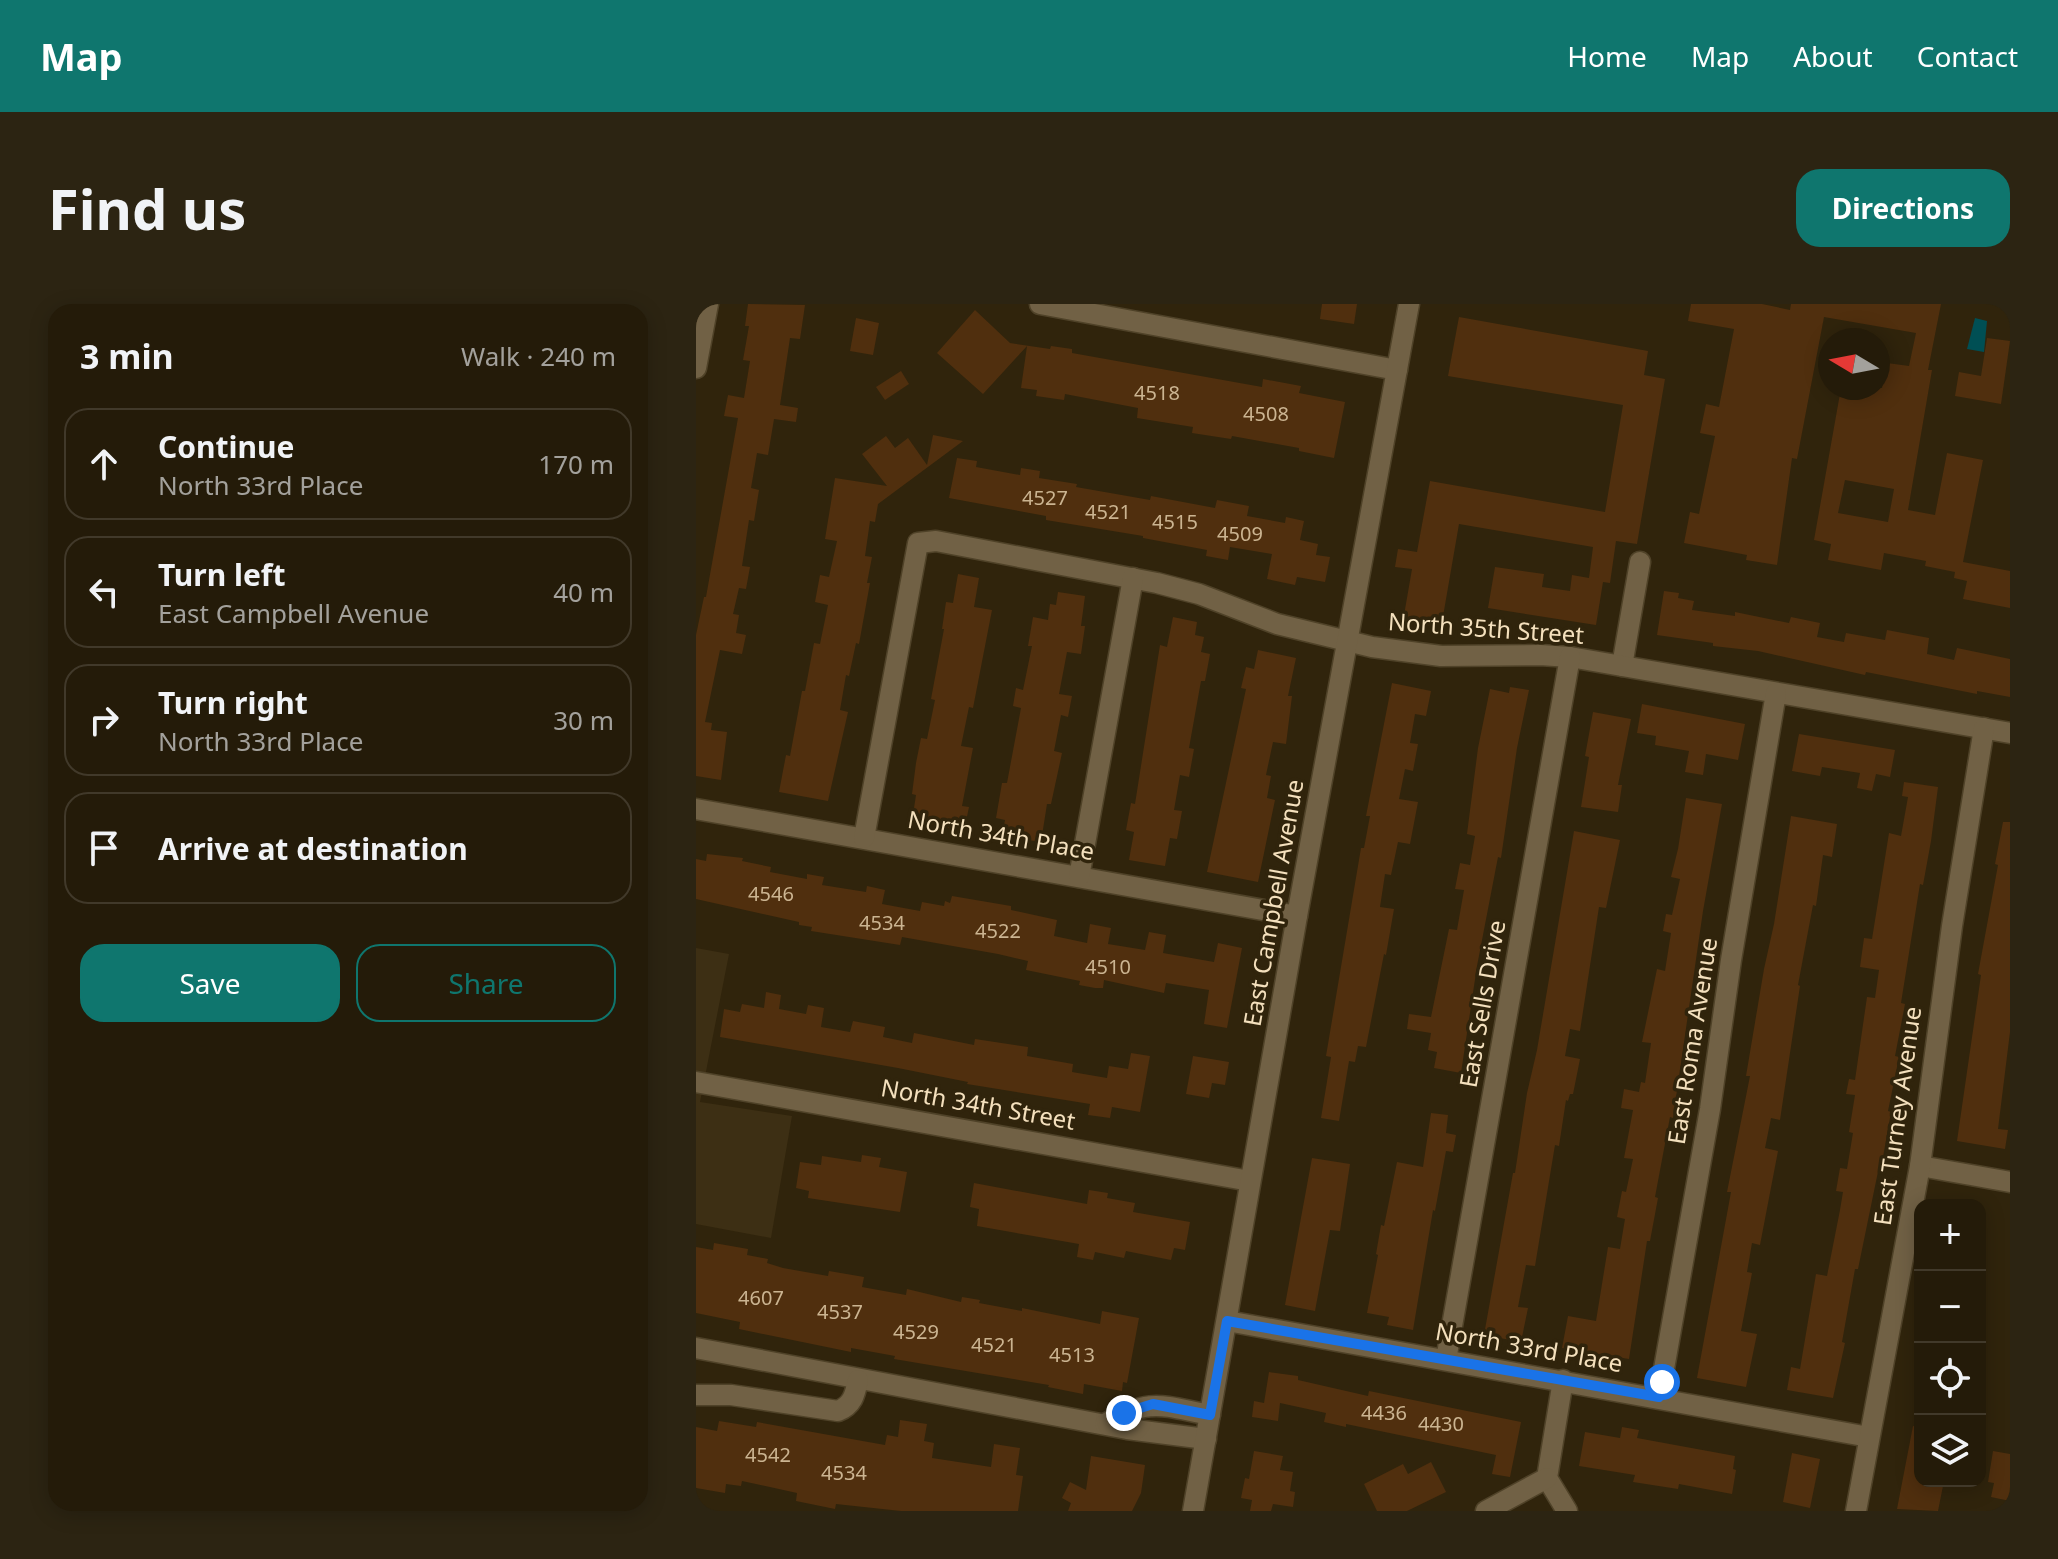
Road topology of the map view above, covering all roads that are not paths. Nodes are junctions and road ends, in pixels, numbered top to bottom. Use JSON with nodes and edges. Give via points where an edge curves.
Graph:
{"nodes":[{"id":1,"x":708,"y":304,"type":"edge"},
{"id":2,"x":1040,"y":304,"type":"edge"},
{"id":3,"x":1409,"y":304,"type":"edge"},
{"id":4,"x":696,"y":368,"type":"edge"},
{"id":5,"x":1397,"y":370,"type":"junction"},
{"id":6,"x":1640,"y":562,"type":"dead end"},
{"id":7,"x":1133,"y":578,"type":"junction"},
{"id":8,"x":1348,"y":641,"type":"junction"},
{"id":9,"x":1570,"y":657,"type":"junction"},
{"id":10,"x":1622,"y":666,"type":"junction"},
{"id":11,"x":1776,"y":693,"type":"junction"},
{"id":12,"x":1984,"y":728,"type":"junction"},
{"id":13,"x":2010,"y":733,"type":"edge"},
{"id":14,"x":696,"y":809,"type":"edge"},
{"id":15,"x":864,"y":838,"type":"junction"},
{"id":16,"x":1079,"y":877,"type":"junction"},
{"id":17,"x":1297,"y":916,"type":"junction"},
{"id":18,"x":696,"y":1082,"type":"edge"},
{"id":19,"x":1920,"y":1166,"type":"junction"},
{"id":20,"x":1250,"y":1181,"type":"junction"},
{"id":21,"x":2010,"y":1182,"type":"edge"},
{"id":22,"x":1227,"y":1321,"type":"junction"},
{"id":23,"x":696,"y":1348,"type":"edge"},
{"id":24,"x":1446,"y":1360,"type":"junction"},
{"id":25,"x":858,"y":1380,"type":"junction"},
{"id":26,"x":1563,"y":1380,"type":"junction"},
{"id":27,"x":696,"y":1395,"type":"edge"},
{"id":28,"x":1659,"y":1397,"type":"junction"},
{"id":29,"x":1141,"y":1407,"type":"junction"},
{"id":30,"x":1210,"y":1415,"type":"junction"},
{"id":31,"x":1105,"y":1424,"type":"junction"},
{"id":32,"x":1138,"y":1430,"type":"junction"},
{"id":33,"x":1869,"y":1437,"type":"junction"},
{"id":34,"x":1206,"y":1439,"type":"junction"},
{"id":35,"x":1547,"y":1478,"type":"junction"},
{"id":36,"x":1193,"y":1511,"type":"edge"},
{"id":37,"x":1486,"y":1511,"type":"edge"},
{"id":38,"x":1567,"y":1511,"type":"edge"},
{"id":39,"x":1856,"y":1511,"type":"edge"}],
"edges":[{"from":1,"to":4,"type":"street"},
{"from":2,"to":5,"type":"street"},
{"from":3,"to":5,"type":"street","name":"East Campbell Avenue"},
{"from":5,"to":8,"type":"street","name":"East Campbell Avenue"},
{"from":6,"to":10,"type":"street"},
{"from":7,"to":8,"type":"street","name":"North 35th Street"},
{"from":7,"to":15,"type":"street","name":"North 35th Street","via":[[936,541],[918,543]]},
{"from":7,"to":16,"type":"street"},
{"from":8,"to":9,"type":"street","name":"North 35th Street","via":[[1413,654]]},
{"from":8,"to":17,"type":"street","name":"East Campbell Avenue"},
{"from":9,"to":10,"type":"street","name":"North 35th Street"},
{"from":9,"to":24,"type":"street","name":"East Sells Drive"},
{"from":10,"to":11,"type":"street","name":"North 35th Street"},
{"from":11,"to":12,"type":"street","name":"North 35th Street"},
{"from":11,"to":28,"type":"street","name":"East Roma Avenue"},
{"from":12,"to":13,"type":"street","name":"North 35th Street"},
{"from":12,"to":19,"type":"street","name":"East Turney Avenue"},
{"from":14,"to":15,"type":"street","name":"North 34th Place"},
{"from":15,"to":16,"type":"street","name":"North 34th Place"},
{"from":16,"to":17,"type":"street","name":"North 34th Place"},
{"from":17,"to":20,"type":"street","name":"East Campbell Avenue"},
{"from":18,"to":20,"type":"street","name":"North 34th Street"},
{"from":19,"to":21,"type":"street"},
{"from":19,"to":33,"type":"street","name":"East Turney Avenue"},
{"from":20,"to":22,"type":"street","name":"East Campbell Avenue"},
{"from":22,"to":24,"type":"street","name":"North 33rd Place"},
{"from":22,"to":30,"type":"street","name":"East Campbell Avenue"},
{"from":23,"to":25,"type":"street"},
{"from":24,"to":26,"type":"street","name":"North 33rd Place"},
{"from":25,"to":27,"type":"street","via":[[855,1396],[838,1411]]},
{"from":25,"to":31,"type":"street"},
{"from":26,"to":28,"type":"street","name":"North 33rd Place"},
{"from":26,"to":35,"type":"street"},
{"from":28,"to":33,"type":"street","name":"North 33rd Place"},
{"from":29,"to":30,"type":"street","via":[[1153,1404]]},
{"from":29,"to":31,"type":"street"},
{"from":29,"to":32,"type":"street"},
{"from":30,"to":34,"type":"street","name":"East Campbell Avenue"},
{"from":31,"to":32,"type":"street"},
{"from":32,"to":34,"type":"street"},
{"from":33,"to":39,"type":"street","name":"East Turney Avenue"},
{"from":34,"to":36,"type":"street","name":"East Campbell Avenue"},
{"from":35,"to":37,"type":"street"},
{"from":35,"to":38,"type":"street"}]}
